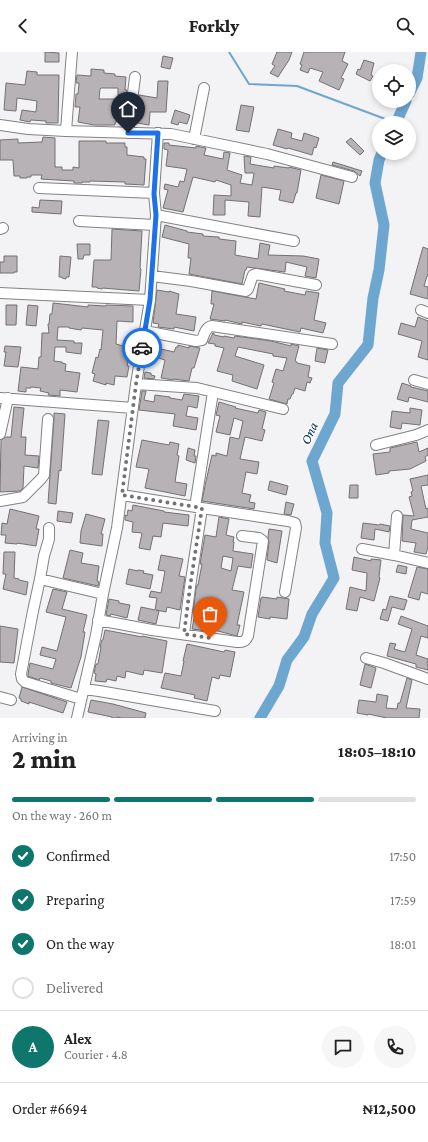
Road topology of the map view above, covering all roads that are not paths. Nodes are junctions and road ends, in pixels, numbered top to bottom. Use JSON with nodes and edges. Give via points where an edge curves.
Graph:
{"nodes":[{"id":1,"x":72,"y":52,"type":"edge"},
{"id":2,"x":135,"y":77,"type":"dead end"},
{"id":3,"x":204,"y":88,"type":"dead end"},
{"id":4,"x":0,"y":125,"type":"edge"},
{"id":5,"x":66,"y":131,"type":"junction"},
{"id":6,"x":128,"y":133,"type":"junction"},
{"id":7,"x":158,"y":133,"type":"junction"},
{"id":8,"x":194,"y":139,"type":"junction"},
{"id":9,"x":352,"y":177,"type":"dead end"},
{"id":10,"x":39,"y":188,"type":"dead end"},
{"id":11,"x":154,"y":194,"type":"junction"},
{"id":12,"x":155,"y":220,"type":"junction"},
{"id":13,"x":79,"y":221,"type":"dead end"},
{"id":14,"x":294,"y":241,"type":"dead end"},
{"id":15,"x":152,"y":276,"type":"junction"},
{"id":16,"x":316,"y":285,"type":"dead end"},
{"id":17,"x":0,"y":294,"type":"edge"},
{"id":18,"x":150,"y":300,"type":"junction"},
{"id":19,"x":145,"y":330,"type":"junction"},
{"id":20,"x":332,"y":344,"type":"dead end"},
{"id":21,"x":414,"y":380,"type":"dead end"},
{"id":22,"x":136,"y":384,"type":"junction"},
{"id":23,"x":428,"y":384,"type":"edge"},
{"id":24,"x":213,"y":392,"type":"junction"},
{"id":25,"x":4,"y":398,"type":"edge"},
{"id":26,"x":133,"y":408,"type":"junction"},
{"id":27,"x":283,"y":409,"type":"dead end"},
{"id":28,"x":48,"y":419,"type":"dead end"},
{"id":29,"x":428,"y":430,"type":"edge"},
{"id":30,"x":0,"y":434,"type":"edge"},
{"id":31,"x":376,"y":445,"type":"dead end"},
{"id":32,"x":122,"y":495,"type":"junction"},
{"id":33,"x":0,"y":501,"type":"edge"},
{"id":34,"x":198,"y":507,"type":"junction"},
{"id":35,"x":397,"y":516,"type":"dead end"},
{"id":36,"x":49,"y":528,"type":"dead end"},
{"id":37,"x":242,"y":536,"type":"dead end"},
{"id":38,"x":362,"y":549,"type":"dead end"},
{"id":39,"x":394,"y":555,"type":"junction"},
{"id":40,"x":428,"y":563,"type":"edge"},
{"id":41,"x":40,"y":579,"type":"junction"},
{"id":42,"x":285,"y":592,"type":"dead end"},
{"id":43,"x":103,"y":594,"type":"junction"},
{"id":44,"x":98,"y":620,"type":"junction"},
{"id":45,"x":184,"y":634,"type":"junction"},
{"id":46,"x":366,"y":658,"type":"dead end"},
{"id":47,"x":428,"y":679,"type":"edge"},
{"id":48,"x":83,"y":694,"type":"junction"},
{"id":49,"x":0,"y":698,"type":"edge"},
{"id":50,"x":11,"y":700,"type":"dead end"},
{"id":51,"x":215,"y":711,"type":"dead end"},
{"id":52,"x":77,"y":718,"type":"edge"}],
"edges":[{"from":1,"to":5,"type":"street"},
{"from":2,"to":6,"type":"street"},
{"from":3,"to":8,"type":"street"},
{"from":4,"to":5,"type":"street"},
{"from":5,"to":6,"type":"street"},
{"from":6,"to":7,"type":"street"},
{"from":7,"to":8,"type":"street"},
{"from":7,"to":11,"type":"street"},
{"from":8,"to":9,"type":"street","via":[[267,154]]},
{"from":10,"to":11,"type":"street"},
{"from":11,"to":12,"type":"street"},
{"from":12,"to":13,"type":"street"},
{"from":12,"to":14,"type":"street"},
{"from":12,"to":15,"type":"street"},
{"from":15,"to":16,"type":"street","via":[[246,291],[253,275],[256,274]]},
{"from":15,"to":18,"type":"street"},
{"from":17,"to":18,"type":"street"},
{"from":18,"to":19,"type":"street"},
{"from":19,"to":20,"type":"street","via":[[196,341],[202,340],[204,332],[212,326]]},
{"from":19,"to":22,"type":"street"},
{"from":21,"to":23,"type":"street"},
{"from":22,"to":24,"type":"street","via":[[197,388]]},
{"from":22,"to":26,"type":"street"},
{"from":24,"to":27,"type":"street"},
{"from":24,"to":34,"type":"street"},
{"from":25,"to":26,"type":"street"},
{"from":25,"to":30,"type":"street"},
{"from":26,"to":32,"type":"street"},
{"from":28,"to":33,"type":"street","via":[[44,476],[23,497]]},
{"from":29,"to":31,"type":"street"},
{"from":32,"to":34,"type":"street"},
{"from":32,"to":43,"type":"street"},
{"from":34,"to":42,"type":"street","via":[[295,523]]},
{"from":34,"to":45,"type":"street"},
{"from":35,"to":39,"type":"street"},
{"from":36,"to":41,"type":"street","via":[[49,540]]},
{"from":37,"to":45,"type":"street","via":[[263,541],[246,640],[237,642]]},
{"from":38,"to":39,"type":"street"},
{"from":39,"to":40,"type":"street"},
{"from":41,"to":43,"type":"street"},
{"from":41,"to":48,"type":"street","via":[[22,679],[25,682]]},
{"from":43,"to":44,"type":"street"},
{"from":44,"to":45,"type":"street"},
{"from":44,"to":48,"type":"street"},
{"from":46,"to":47,"type":"street"},
{"from":48,"to":51,"type":"street","via":[[100,691]]},
{"from":48,"to":52,"type":"street"},
{"from":49,"to":50,"type":"street"}]}
